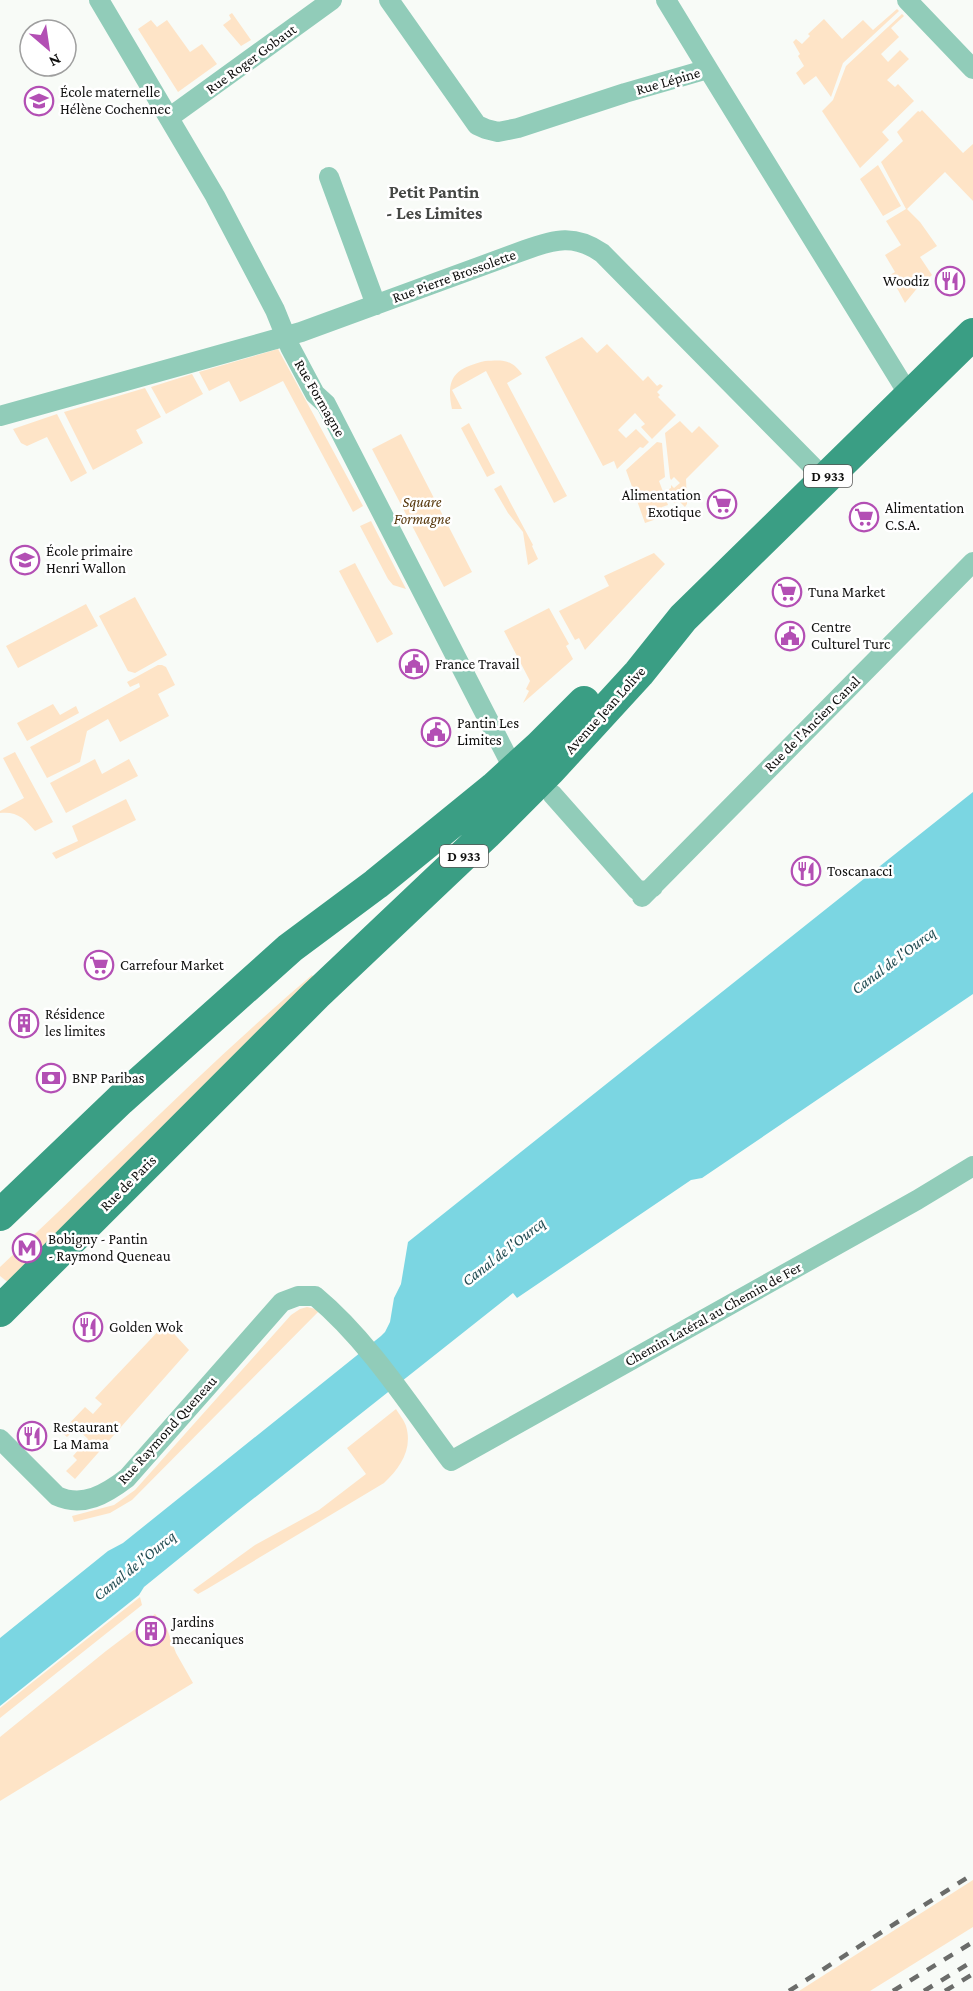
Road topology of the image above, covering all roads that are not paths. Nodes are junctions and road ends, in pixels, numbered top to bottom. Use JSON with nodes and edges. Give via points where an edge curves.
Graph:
{"nodes":[{"id":1,"x":99,"y":0,"type":"edge"},
{"id":2,"x":332,"y":0,"type":"edge"},
{"id":3,"x":389,"y":0,"type":"edge"},
{"id":4,"x":666,"y":0,"type":"edge"},
{"id":5,"x":907,"y":0,"type":"edge"},
{"id":6,"x":708,"y":69,"type":"junction"},
{"id":7,"x":973,"y":69,"type":"edge"},
{"id":8,"x":170,"y":117,"type":"junction"},
{"id":9,"x":328,"y":177,"type":"dead end"},
{"id":10,"x":376,"y":305,"type":"junction"},
{"id":11,"x":973,"y":334,"type":"edge"},
{"id":12,"x":287,"y":336,"type":"junction"},
{"id":13,"x":909,"y":395,"type":"junction"},
{"id":14,"x":0,"y":417,"type":"edge"},
{"id":15,"x":825,"y":479,"type":"junction"},
{"id":16,"x":973,"y":562,"type":"edge"},
{"id":17,"x":683,"y":618,"type":"junction"},
{"id":18,"x":514,"y":770,"type":"junction"},
{"id":19,"x":552,"y":794,"type":"dead end"},
{"id":20,"x":231,"y":1080,"type":"joint"},
{"id":21,"x":973,"y":1166,"type":"edge"},
{"id":22,"x":0,"y":1215,"type":"edge"},
{"id":23,"x":0,"y":1311,"type":"edge"},
{"id":24,"x":404,"y":1397,"type":"joint"},
{"id":25,"x":0,"y":1439,"type":"edge"}],
"edges":[{"from":1,"to":8,"type":"street","name":"Rue Formagne"},
{"from":2,"to":8,"type":"street","name":"Rue Roger Gobaut"},
{"from":3,"to":6,"type":"street","name":"Rue Lépine","via":[[477,124],[498,132]]},
{"from":4,"to":6,"type":"street"},
{"from":5,"to":7,"type":"street"},
{"from":6,"to":13,"type":"street","name":"Rue Lépine"},
{"from":8,"to":12,"type":"street","name":"Rue Formagne"},
{"from":9,"to":10,"type":"street"},
{"from":10,"to":12,"type":"street","name":"Rue Pierre Brossolette"},
{"from":10,"to":15,"type":"street","name":"Rue Pierre Brossolette","via":[[548,242],[570,239],[591,246],[617,267]]},
{"from":11,"to":13,"type":"main road","name":"Avenue Jean Lolive","number":"D 933"},
{"from":12,"to":14,"type":"street","name":"Rue Pierre Brossolette"},
{"from":12,"to":18,"type":"street","name":"Rue Formagne","via":[[315,394],[326,404]]},
{"from":13,"to":15,"type":"main road","name":"Avenue Jean Lolive","number":"D 933"},
{"from":15,"to":17,"type":"main road","name":"Avenue Jean Lolive","number":"D 933"},
{"from":16,"to":19,"type":"street","name":"Rue de l'Ancien Canal","via":[[647,892],[637,890]]},
{"from":17,"to":18,"type":"main road","number":"D 933","via":[[627,659]]},
{"from":17,"to":20,"type":"main road","name":"Avenue Jean Lolive","number":"D 933","via":[[639,673],[550,770]]},
{"from":18,"to":22,"type":"main road","number":"D 933","via":[[376,884],[290,948],[120,1100]]},
{"from":20,"to":23,"type":"main road","name":"Rue de Paris","number":"D 933"},
{"from":21,"to":24,"type":"street","name":"Chemin Latéral au Chemin de Fer","via":[[451,1461]]},
{"from":24,"to":25,"type":"street","name":"Rue Raymond Queneau","via":[[338,1316],[315,1296],[298,1296],[282,1302],[127,1478],[110,1492],[80,1501],[57,1496]]}]}
